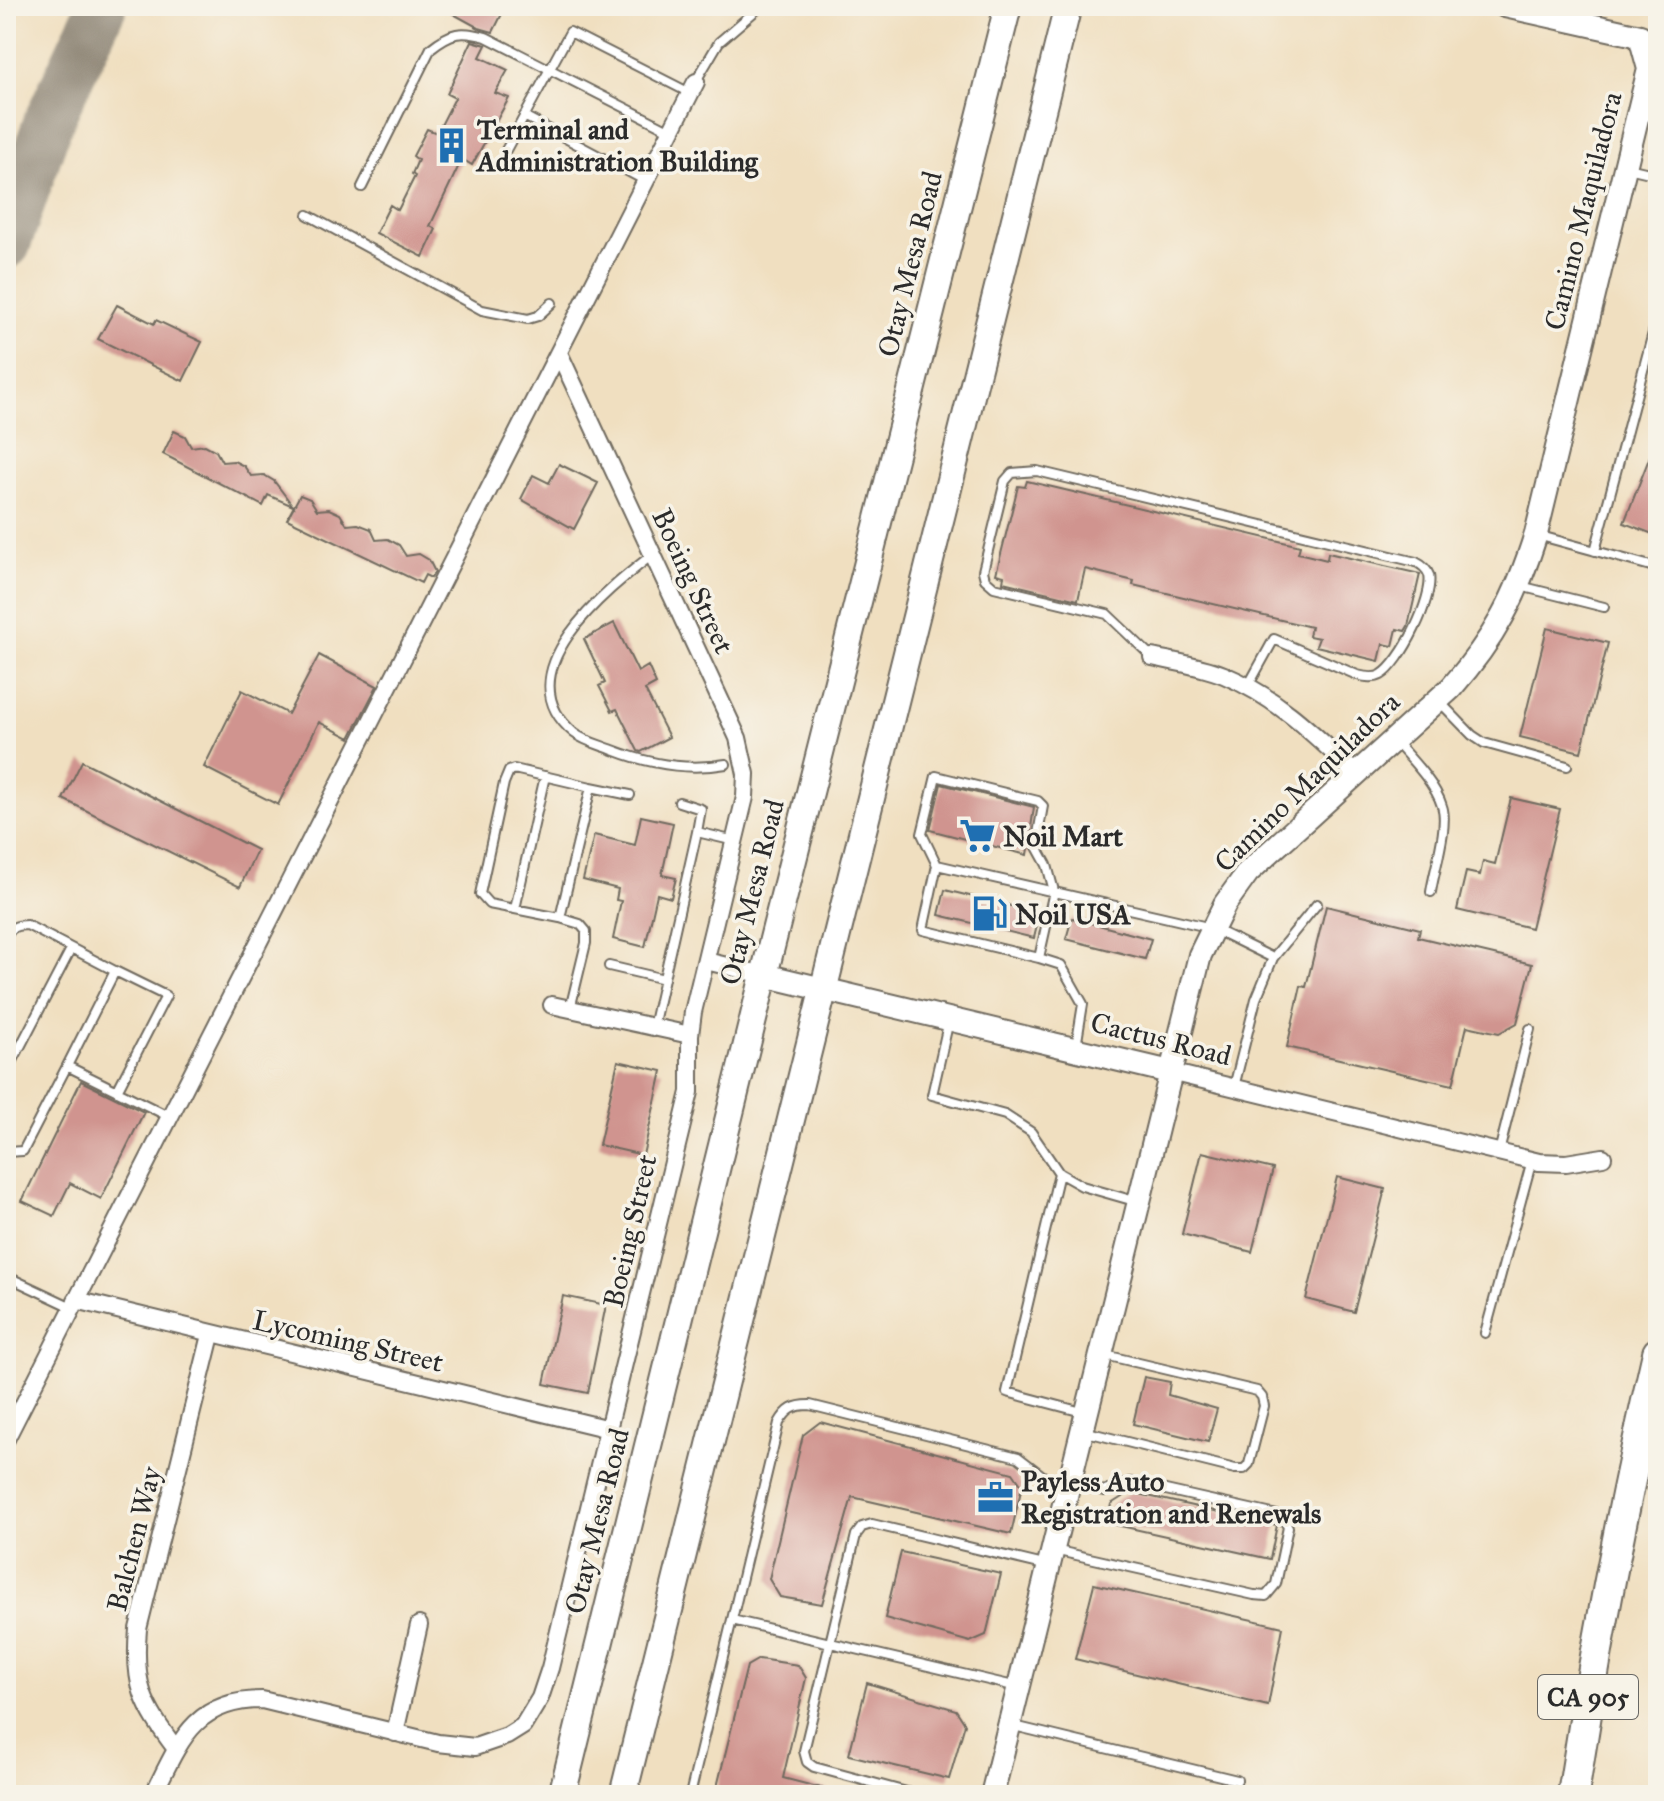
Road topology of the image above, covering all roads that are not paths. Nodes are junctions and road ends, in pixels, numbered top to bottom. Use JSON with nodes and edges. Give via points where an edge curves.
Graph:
{"nodes":[{"id":1,"x":761,"y":6,"type":"edge"},
{"id":2,"x":1008,"y":6,"type":"edge"},
{"id":3,"x":1068,"y":6,"type":"edge"},
{"id":4,"x":1505,"y":6,"type":"edge"},
{"id":5,"x":1557,"y":12,"type":"edge"},
{"id":6,"x":549,"y":68,"type":"junction"},
{"id":7,"x":693,"y":88,"type":"junction"},
{"id":8,"x":524,"y":116,"type":"junction"},
{"id":9,"x":671,"y":131,"type":"junction"},
{"id":10,"x":506,"y":150,"type":"dead end"},
{"id":11,"x":1624,"y":167,"type":"junction"},
{"id":12,"x":1658,"y":175,"type":"edge"},
{"id":13,"x":646,"y":181,"type":"junction"},
{"id":14,"x":362,"y":187,"type":"dead end"},
{"id":15,"x":308,"y":215,"type":"dead end"},
{"id":16,"x":552,"y":303,"type":"dead end"},
{"id":17,"x":1658,"y":314,"type":"edge"},
{"id":18,"x":559,"y":353,"type":"junction"},
{"id":19,"x":1536,"y":534,"type":"junction"},
{"id":20,"x":1595,"y":551,"type":"junction"},
{"id":21,"x":652,"y":554,"type":"junction"},
{"id":22,"x":1658,"y":568,"type":"edge"},
{"id":23,"x":1519,"y":586,"type":"junction"},
{"id":24,"x":1604,"y":607,"type":"dead end"},
{"id":25,"x":1152,"y":657,"type":"joint"},
{"id":26,"x":1248,"y":686,"type":"junction"},
{"id":27,"x":1438,"y":700,"type":"junction"},
{"id":28,"x":1394,"y":739,"type":"junction"},
{"id":29,"x":726,"y":764,"type":"dead end"},
{"id":30,"x":1567,"y":766,"type":"dead end"},
{"id":31,"x":1356,"y":774,"type":"junction"},
{"id":32,"x":545,"y":776,"type":"junction"},
{"id":33,"x":591,"y":787,"type":"junction"},
{"id":34,"x":630,"y":795,"type":"dead end"},
{"id":35,"x":679,"y":802,"type":"dead end"},
{"id":36,"x":697,"y":832,"type":"junction"},
{"id":37,"x":736,"y":841,"type":"junction"},
{"id":38,"x":937,"y":865,"type":"junction"},
{"id":39,"x":1054,"y":891,"type":"junction"},
{"id":40,"x":1431,"y":892,"type":"dead end"},
{"id":41,"x":1317,"y":904,"type":"dead end"},
{"id":42,"x":515,"y":909,"type":"junction"},
{"id":43,"x":560,"y":918,"type":"junction"},
{"id":44,"x":1212,"y":928,"type":"junction"},
{"id":45,"x":6,"y":937,"type":"edge"},
{"id":46,"x":71,"y":949,"type":"junction"},
{"id":47,"x":1039,"y":958,"type":"junction"},
{"id":48,"x":1273,"y":958,"type":"junction"},
{"id":49,"x":706,"y":961,"type":"junction"},
{"id":50,"x":609,"y":966,"type":"dead end"},
{"id":51,"x":115,"y":971,"type":"junction"},
{"id":52,"x":764,"y":975,"type":"junction"},
{"id":53,"x":664,"y":979,"type":"junction"},
{"id":54,"x":823,"y":989,"type":"junction"},
{"id":55,"x":552,"y":1005,"type":"dead end"},
{"id":56,"x":570,"y":1009,"type":"junction"},
{"id":57,"x":949,"y":1019,"type":"junction"},
{"id":58,"x":653,"y":1027,"type":"junction"},
{"id":59,"x":1530,"y":1029,"type":"dead end"},
{"id":60,"x":690,"y":1035,"type":"junction"},
{"id":61,"x":1076,"y":1049,"type":"junction"},
{"id":62,"x":67,"y":1066,"type":"junction"},
{"id":63,"x":1170,"y":1072,"type":"junction"},
{"id":64,"x":6,"y":1074,"type":"edge"},
{"id":65,"x":1234,"y":1087,"type":"junction"},
{"id":66,"x":117,"y":1091,"type":"junction"},
{"id":67,"x":170,"y":1117,"type":"junction"},
{"id":68,"x":6,"y":1152,"type":"edge"},
{"id":69,"x":1499,"y":1152,"type":"junction"},
{"id":70,"x":1603,"y":1157,"type":"dead end"},
{"id":71,"x":1532,"y":1160,"type":"junction"},
{"id":72,"x":1059,"y":1173,"type":"junction"},
{"id":73,"x":1138,"y":1202,"type":"junction"},
{"id":74,"x":6,"y":1276,"type":"edge"},
{"id":75,"x":74,"y":1304,"type":"junction"},
{"id":76,"x":1485,"y":1333,"type":"dead end"},
{"id":77,"x":211,"y":1335,"type":"junction"},
{"id":78,"x":1658,"y":1353,"type":"edge"},
{"id":79,"x":1101,"y":1354,"type":"junction"},
{"id":80,"x":1084,"y":1422,"type":"junction"},
{"id":81,"x":609,"y":1429,"type":"junction"},
{"id":82,"x":6,"y":1439,"type":"edge"},
{"id":83,"x":1068,"y":1489,"type":"junction"},
{"id":84,"x":1051,"y":1558,"type":"junction"},
{"id":85,"x":732,"y":1620,"type":"junction"},
{"id":86,"x":419,"y":1625,"type":"dead end"},
{"id":87,"x":829,"y":1644,"type":"junction"},
{"id":88,"x":1019,"y":1687,"type":"junction"},
{"id":89,"x":1009,"y":1725,"type":"junction"},
{"id":90,"x":395,"y":1733,"type":"junction"},
{"id":91,"x":176,"y":1749,"type":"junction"},
{"id":92,"x":1237,"y":1780,"type":"dead end"},
{"id":93,"x":153,"y":1795,"type":"edge"},
{"id":94,"x":562,"y":1795,"type":"edge"},
{"id":95,"x":623,"y":1795,"type":"edge"},
{"id":96,"x":690,"y":1795,"type":"edge"},
{"id":97,"x":918,"y":1795,"type":"edge"},
{"id":98,"x":992,"y":1795,"type":"edge"},
{"id":99,"x":1573,"y":1795,"type":"edge"}],
"edges":[{"from":1,"to":7,"type":"lane","via":[[719,42]]},
{"from":2,"to":52,"type":"main road","name":"Otay Mesa Road"},
{"from":3,"to":54,"type":"main road"},
{"from":4,"to":5,"type":"street"},
{"from":5,"to":11,"type":"street","name":"Camino Maquiladora","via":[[1640,36],[1649,69]]},
{"from":6,"to":7,"type":"lane","via":[[570,32]]},
{"from":6,"to":8,"type":"lane"},
{"from":6,"to":9,"type":"lane"},
{"from":6,"to":14,"type":"lane","via":[[486,37],[446,35],[431,48]]},
{"from":7,"to":9,"type":"street"},
{"from":8,"to":10,"type":"lane"},
{"from":8,"to":13,"type":"lane"},
{"from":9,"to":13,"type":"street"},
{"from":11,"to":12,"type":"lane"},
{"from":11,"to":19,"type":"street","name":"Camino Maquiladora"},
{"from":13,"to":18,"type":"street"},
{"from":15,"to":16,"type":"lane","via":[[482,310],[528,319]]},
{"from":17,"to":20,"type":"lane"},
{"from":18,"to":21,"type":"street","name":"Boeing Street"},
{"from":18,"to":67,"type":"street"},
{"from":19,"to":20,"type":"lane"},
{"from":19,"to":23,"type":"street","name":"Camino Maquiladora"},
{"from":20,"to":22,"type":"lane"},
{"from":21,"to":29,"type":"lane","via":[[606,592],[561,644],[553,664],[552,699],[560,720],[576,735],[633,758],[661,765]]},
{"from":21,"to":37,"type":"street","name":"Boeing Street","via":[[744,757],[745,797]]},
{"from":23,"to":24,"type":"lane"},
{"from":23,"to":27,"type":"street","name":"Camino Maquiladora","via":[[1478,657]]},
{"from":25,"to":26,"type":"street"},
{"from":25,"to":26,"type":"lane","via":[[1107,614],[994,587],[985,579],[1005,481],[1012,473],[1037,471],[1424,567],[1429,575],[1427,594],[1411,636],[1382,675],[1357,675],[1274,639]]},
{"from":26,"to":31,"type":"street","via":[[1299,720]]},
{"from":27,"to":28,"type":"street","name":"Camino Maquiladora"},
{"from":27,"to":30,"type":"lane","via":[[1484,743]]},
{"from":28,"to":31,"type":"street","name":"Camino Maquiladora"},
{"from":28,"to":40,"type":"lane","via":[[1442,806]]},
{"from":31,"to":44,"type":"street","name":"Camino Maquiladora","via":[[1248,872]]},
{"from":32,"to":33,"type":"lane"},
{"from":32,"to":42,"type":"lane"},
{"from":32,"to":42,"type":"lane","via":[[514,769],[504,783],[480,894],[489,904]]},
{"from":33,"to":34,"type":"lane"},
{"from":33,"to":43,"type":"lane"},
{"from":35,"to":36,"type":"lane","via":[[701,809]]},
{"from":36,"to":37,"type":"lane"},
{"from":36,"to":53,"type":"lane"},
{"from":37,"to":49,"type":"street","name":"Boeing Street"},
{"from":38,"to":39,"type":"lane"},
{"from":38,"to":39,"type":"lane","via":[[922,834],[936,776],[1038,801],[1043,806],[1036,845]]},
{"from":38,"to":47,"type":"lane","via":[[923,930]]},
{"from":39,"to":44,"type":"lane"},
{"from":39,"to":47,"type":"lane"},
{"from":41,"to":48,"type":"lane"},
{"from":42,"to":43,"type":"lane"},
{"from":43,"to":56,"type":"lane","via":[[586,931]]},
{"from":44,"to":48,"type":"lane"},
{"from":44,"to":63,"type":"street","name":"Camino Maquiladora","via":[[1196,967]]},
{"from":45,"to":46,"type":"lane","via":[[17,925],[27,925]]},
{"from":46,"to":51,"type":"lane"},
{"from":46,"to":64,"type":"lane"},
{"from":47,"to":61,"type":"lane","via":[[1061,965],[1083,1004]]},
{"from":48,"to":65,"type":"lane","via":[[1256,999]]},
{"from":49,"to":52,"type":"street","name":"Cactus Road"},
{"from":49,"to":60,"type":"street","name":"Boeing Street"},
{"from":50,"to":53,"type":"lane"},
{"from":51,"to":62,"type":"lane"},
{"from":51,"to":66,"type":"lane","via":[[166,996]]},
{"from":52,"to":54,"type":"street","name":"Cactus Road"},
{"from":52,"to":94,"type":"main road","name":"Otay Mesa Road"},
{"from":53,"to":58,"type":"lane"},
{"from":54,"to":57,"type":"street","name":"Cactus Road"},
{"from":54,"to":95,"type":"main road"},
{"from":55,"to":56,"type":"street"},
{"from":56,"to":58,"type":"street"},
{"from":57,"to":61,"type":"street","name":"Cactus Road"},
{"from":57,"to":72,"type":"lane","via":[[932,1095],[1005,1115],[1031,1132]]},
{"from":58,"to":60,"type":"street"},
{"from":59,"to":69,"type":"lane"},
{"from":60,"to":81,"type":"street","name":"Boeing Street","via":[[690,1092]]},
{"from":61,"to":63,"type":"street","name":"Cactus Road"},
{"from":62,"to":66,"type":"lane"},
{"from":62,"to":68,"type":"lane","via":[[23,1151]]},
{"from":63,"to":65,"type":"street","name":"Cactus Road"},
{"from":63,"to":73,"type":"street","name":"Camino Maquiladora"},
{"from":65,"to":69,"type":"street","name":"Cactus Road"},
{"from":66,"to":67,"type":"lane"},
{"from":67,"to":75,"type":"street"},
{"from":69,"to":71,"type":"street","name":"Cactus Road"},
{"from":70,"to":71,"type":"street","name":"Cactus Road","via":[[1566,1163]]},
{"from":71,"to":76,"type":"lane"},
{"from":72,"to":73,"type":"lane","via":[[1082,1186]]},
{"from":72,"to":80,"type":"lane","via":[[1007,1392]]},
{"from":73,"to":79,"type":"street","name":"Camino Maquiladora"},
{"from":74,"to":75,"type":"lane"},
{"from":75,"to":77,"type":"street","name":"Lycoming Street"},
{"from":75,"to":82,"type":"street"},
{"from":77,"to":81,"type":"street","name":"Lycoming Street"},
{"from":77,"to":91,"type":"street","name":"Balchen Way","via":[[138,1629],[137,1675],[148,1710]]},
{"from":78,"to":99,"type":"highway","number":"CA 905","via":[[1631,1468]]},
{"from":79,"to":80,"type":"street","name":"Camino Maquiladora"},
{"from":79,"to":80,"type":"lane","via":[[1257,1391],[1264,1406],[1244,1469]]},
{"from":80,"to":83,"type":"street","name":"Camino Maquiladora"},
{"from":81,"to":90,"type":"street","name":"Boeing Street","via":[[550,1668],[523,1726],[475,1747]]},
{"from":83,"to":84,"type":"street","name":"Camino Maquiladora"},
{"from":83,"to":84,"type":"lane","via":[[1105,1491],[1130,1482],[1277,1515],[1288,1527],[1276,1584],[1266,1596],[1254,1595]]},
{"from":83,"to":85,"type":"lane","via":[[1018,1457],[798,1405],[779,1423]]},
{"from":84,"to":87,"type":"lane","via":[[872,1524],[862,1527]]},
{"from":84,"to":88,"type":"street","name":"Camino Maquiladora"},
{"from":85,"to":87,"type":"lane"},
{"from":85,"to":96,"type":"lane"},
{"from":86,"to":90,"type":"street"},
{"from":87,"to":88,"type":"lane"},
{"from":87,"to":97,"type":"lane","via":[[804,1751],[807,1762]]},
{"from":88,"to":89,"type":"street","name":"Camino Maquiladora"},
{"from":89,"to":92,"type":"lane"},
{"from":89,"to":98,"type":"street","name":"Camino Maquiladora"},
{"from":90,"to":91,"type":"street","name":"Boeing Street","via":[[262,1700],[242,1700],[208,1713]]},
{"from":91,"to":93,"type":"street","name":"Boeing Street"}]}
